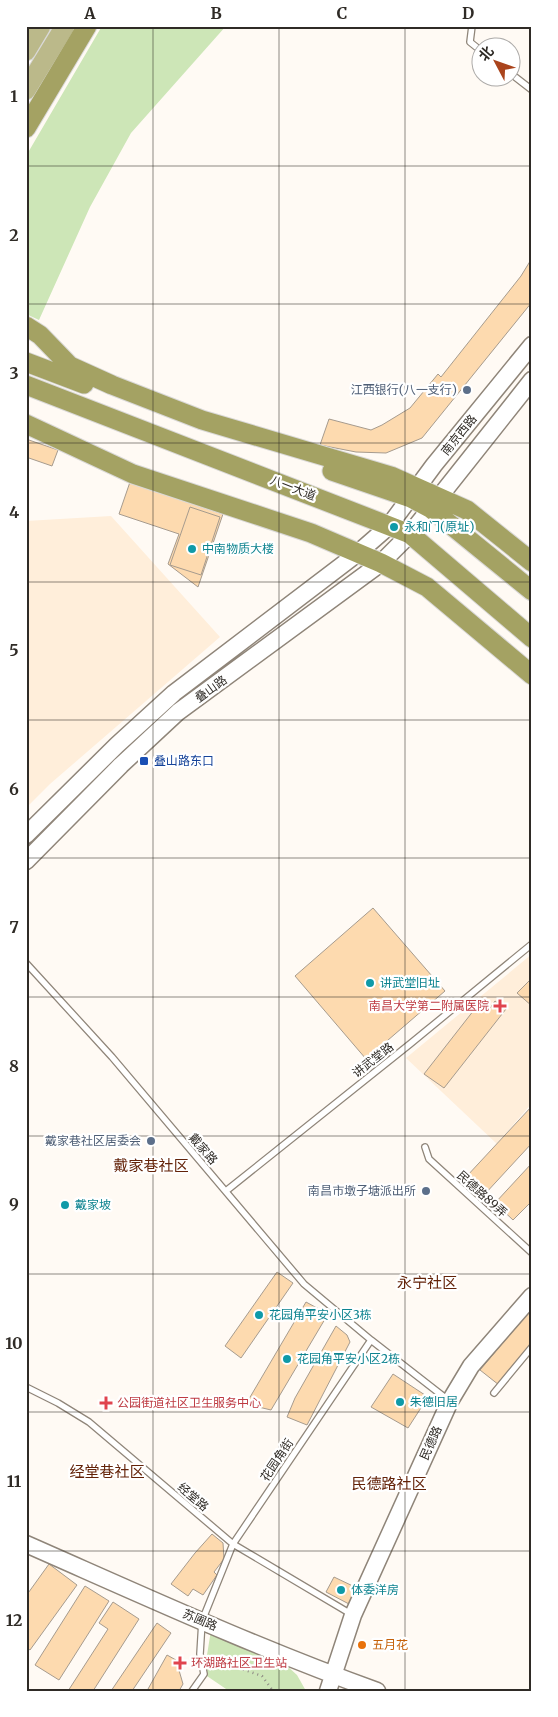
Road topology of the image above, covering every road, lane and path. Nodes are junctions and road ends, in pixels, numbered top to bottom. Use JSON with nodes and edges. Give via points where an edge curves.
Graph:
{"nodes":[{"id":1,"x":41,"y":26,"type":"edge"},
{"id":2,"x":65,"y":26,"type":"edge"},
{"id":3,"x":87,"y":26,"type":"edge"},
{"id":4,"x":26,"y":51,"type":"edge"},
{"id":5,"x":520,"y":81,"type":"edge"},
{"id":6,"x":26,"y":90,"type":"edge"},
{"id":7,"x":532,"y":90,"type":"edge"},
{"id":8,"x":26,"y":128,"type":"edge"},
{"id":9,"x":26,"y":326,"type":"edge"},
{"id":10,"x":532,"y":345,"type":"edge"},
{"id":11,"x":26,"y":362,"type":"edge"},
{"id":12,"x":532,"y":380,"type":"edge"},
{"id":13,"x":26,"y":385,"type":"edge"},
{"id":14,"x":26,"y":424,"type":"edge"},
{"id":15,"x":414,"y":493,"type":"junction"},
{"id":16,"x":434,"y":502,"type":"junction"},
{"id":17,"x":389,"y":526,"type":"junction"},
{"id":18,"x":410,"y":534,"type":"junction"},
{"id":19,"x":358,"y":553,"type":"junction"},
{"id":20,"x":381,"y":562,"type":"junction"},
{"id":21,"x":532,"y":562,"type":"edge"},
{"id":22,"x":532,"y":591,"type":"edge"},
{"id":23,"x":532,"y":638,"type":"edge"},
{"id":24,"x":532,"y":675,"type":"edge"},
{"id":25,"x":26,"y":835,"type":"edge"},
{"id":26,"x":26,"y":861,"type":"edge"},
{"id":27,"x":532,"y":944,"type":"edge"},
{"id":28,"x":26,"y":963,"type":"edge"},
{"id":29,"x":425,"y":1146,"type":"dead end"},
{"id":30,"x":226,"y":1190,"type":"junction"},
{"id":31,"x":532,"y":1253,"type":"edge"},
{"id":32,"x":532,"y":1296,"type":"edge"},
{"id":33,"x":371,"y":1340,"type":"junction"},
{"id":34,"x":532,"y":1347,"type":"edge"},
{"id":35,"x":26,"y":1387,"type":"edge"},
{"id":36,"x":494,"y":1393,"type":"dead end"},
{"id":37,"x":450,"y":1401,"type":"junction"},
{"id":38,"x":26,"y":1544,"type":"edge"},
{"id":39,"x":232,"y":1544,"type":"junction"},
{"id":40,"x":353,"y":1615,"type":"junction"},
{"id":41,"x":202,"y":1622,"type":"junction"},
{"id":42,"x":200,"y":1654,"type":"junction"},
{"id":43,"x":331,"y":1683,"type":"edge"},
{"id":44,"x":192,"y":1691,"type":"edge"},
{"id":45,"x":273,"y":1691,"type":"edge"},
{"id":46,"x":376,"y":1691,"type":"edge"}],
"edges":[{"from":1,"to":4,"type":"main road"},
{"from":2,"to":6,"type":"main road"},
{"from":3,"to":8,"type":"highway"},
{"from":5,"to":7,"type":"lane"},
{"from":9,"to":15,"type":"highway","via":[[40,334],[70,366],[202,420],[391,476]]},
{"from":10,"to":15,"type":"main road","name":"南京西路"},
{"from":11,"to":15,"type":"highway","via":[[89,386]]},
{"from":12,"to":16,"type":"main road","name":"南京西路"},
{"from":13,"to":17,"type":"highway","name":"八一大道"},
{"from":14,"to":19,"type":"highway","via":[[133,474],[311,533]]},
{"from":15,"to":16,"type":"highway"},
{"from":15,"to":17,"type":"main road","name":"南京西路"},
{"from":16,"to":18,"type":"main road","name":"南京西路"},
{"from":16,"to":21,"type":"highway","via":[[467,510]]},
{"from":16,"to":22,"type":"highway"},
{"from":17,"to":18,"type":"highway","name":"八一大道"},
{"from":17,"to":19,"type":"main road","name":"叠山路"},
{"from":18,"to":20,"type":"main road","name":"叠山路"},
{"from":18,"to":23,"type":"highway","name":"八一大道"},
{"from":19,"to":20,"type":"highway"},
{"from":19,"to":25,"type":"main road","name":"叠山路","via":[[174,693]]},
{"from":20,"to":24,"type":"highway","via":[[427,587]]},
{"from":20,"to":26,"type":"main road","name":"叠山路","via":[[178,712]]},
{"from":27,"to":30,"type":"lane","name":"讲武堂路"},
{"from":28,"to":30,"type":"lane","name":"戴家路"},
{"from":29,"to":31,"type":"lane","name":"民德路89弄","via":[[429,1160]]},
{"from":30,"to":33,"type":"lane","name":"戴家路","via":[[304,1284]]},
{"from":32,"to":37,"type":"main road","name":"民德路","via":[[470,1366]]},
{"from":33,"to":37,"type":"lane"},
{"from":33,"to":39,"type":"lane","name":"花园角街"},
{"from":34,"to":36,"type":"lane"},
{"from":35,"to":39,"type":"lane","name":"经堂路","via":[[89,1422]]},
{"from":37,"to":40,"type":"main road","name":"民德路"},
{"from":38,"to":41,"type":"main road","name":"苏圃路"},
{"from":39,"to":40,"type":"lane","name":"经堂路"},
{"from":39,"to":41,"type":"lane","name":"花园角街"},
{"from":40,"to":43,"type":"main road","name":"民德路"},
{"from":41,"to":42,"type":"lane","name":"花园角街"},
{"from":41,"to":43,"type":"main road","name":"苏圃路"},
{"from":42,"to":44,"type":"lane","name":"花园角街","via":[[204,1674]]},
{"from":42,"to":45,"type":"path","via":[[262,1676]]},
{"from":43,"to":46,"type":"main road","name":"苏圃路"}]}
